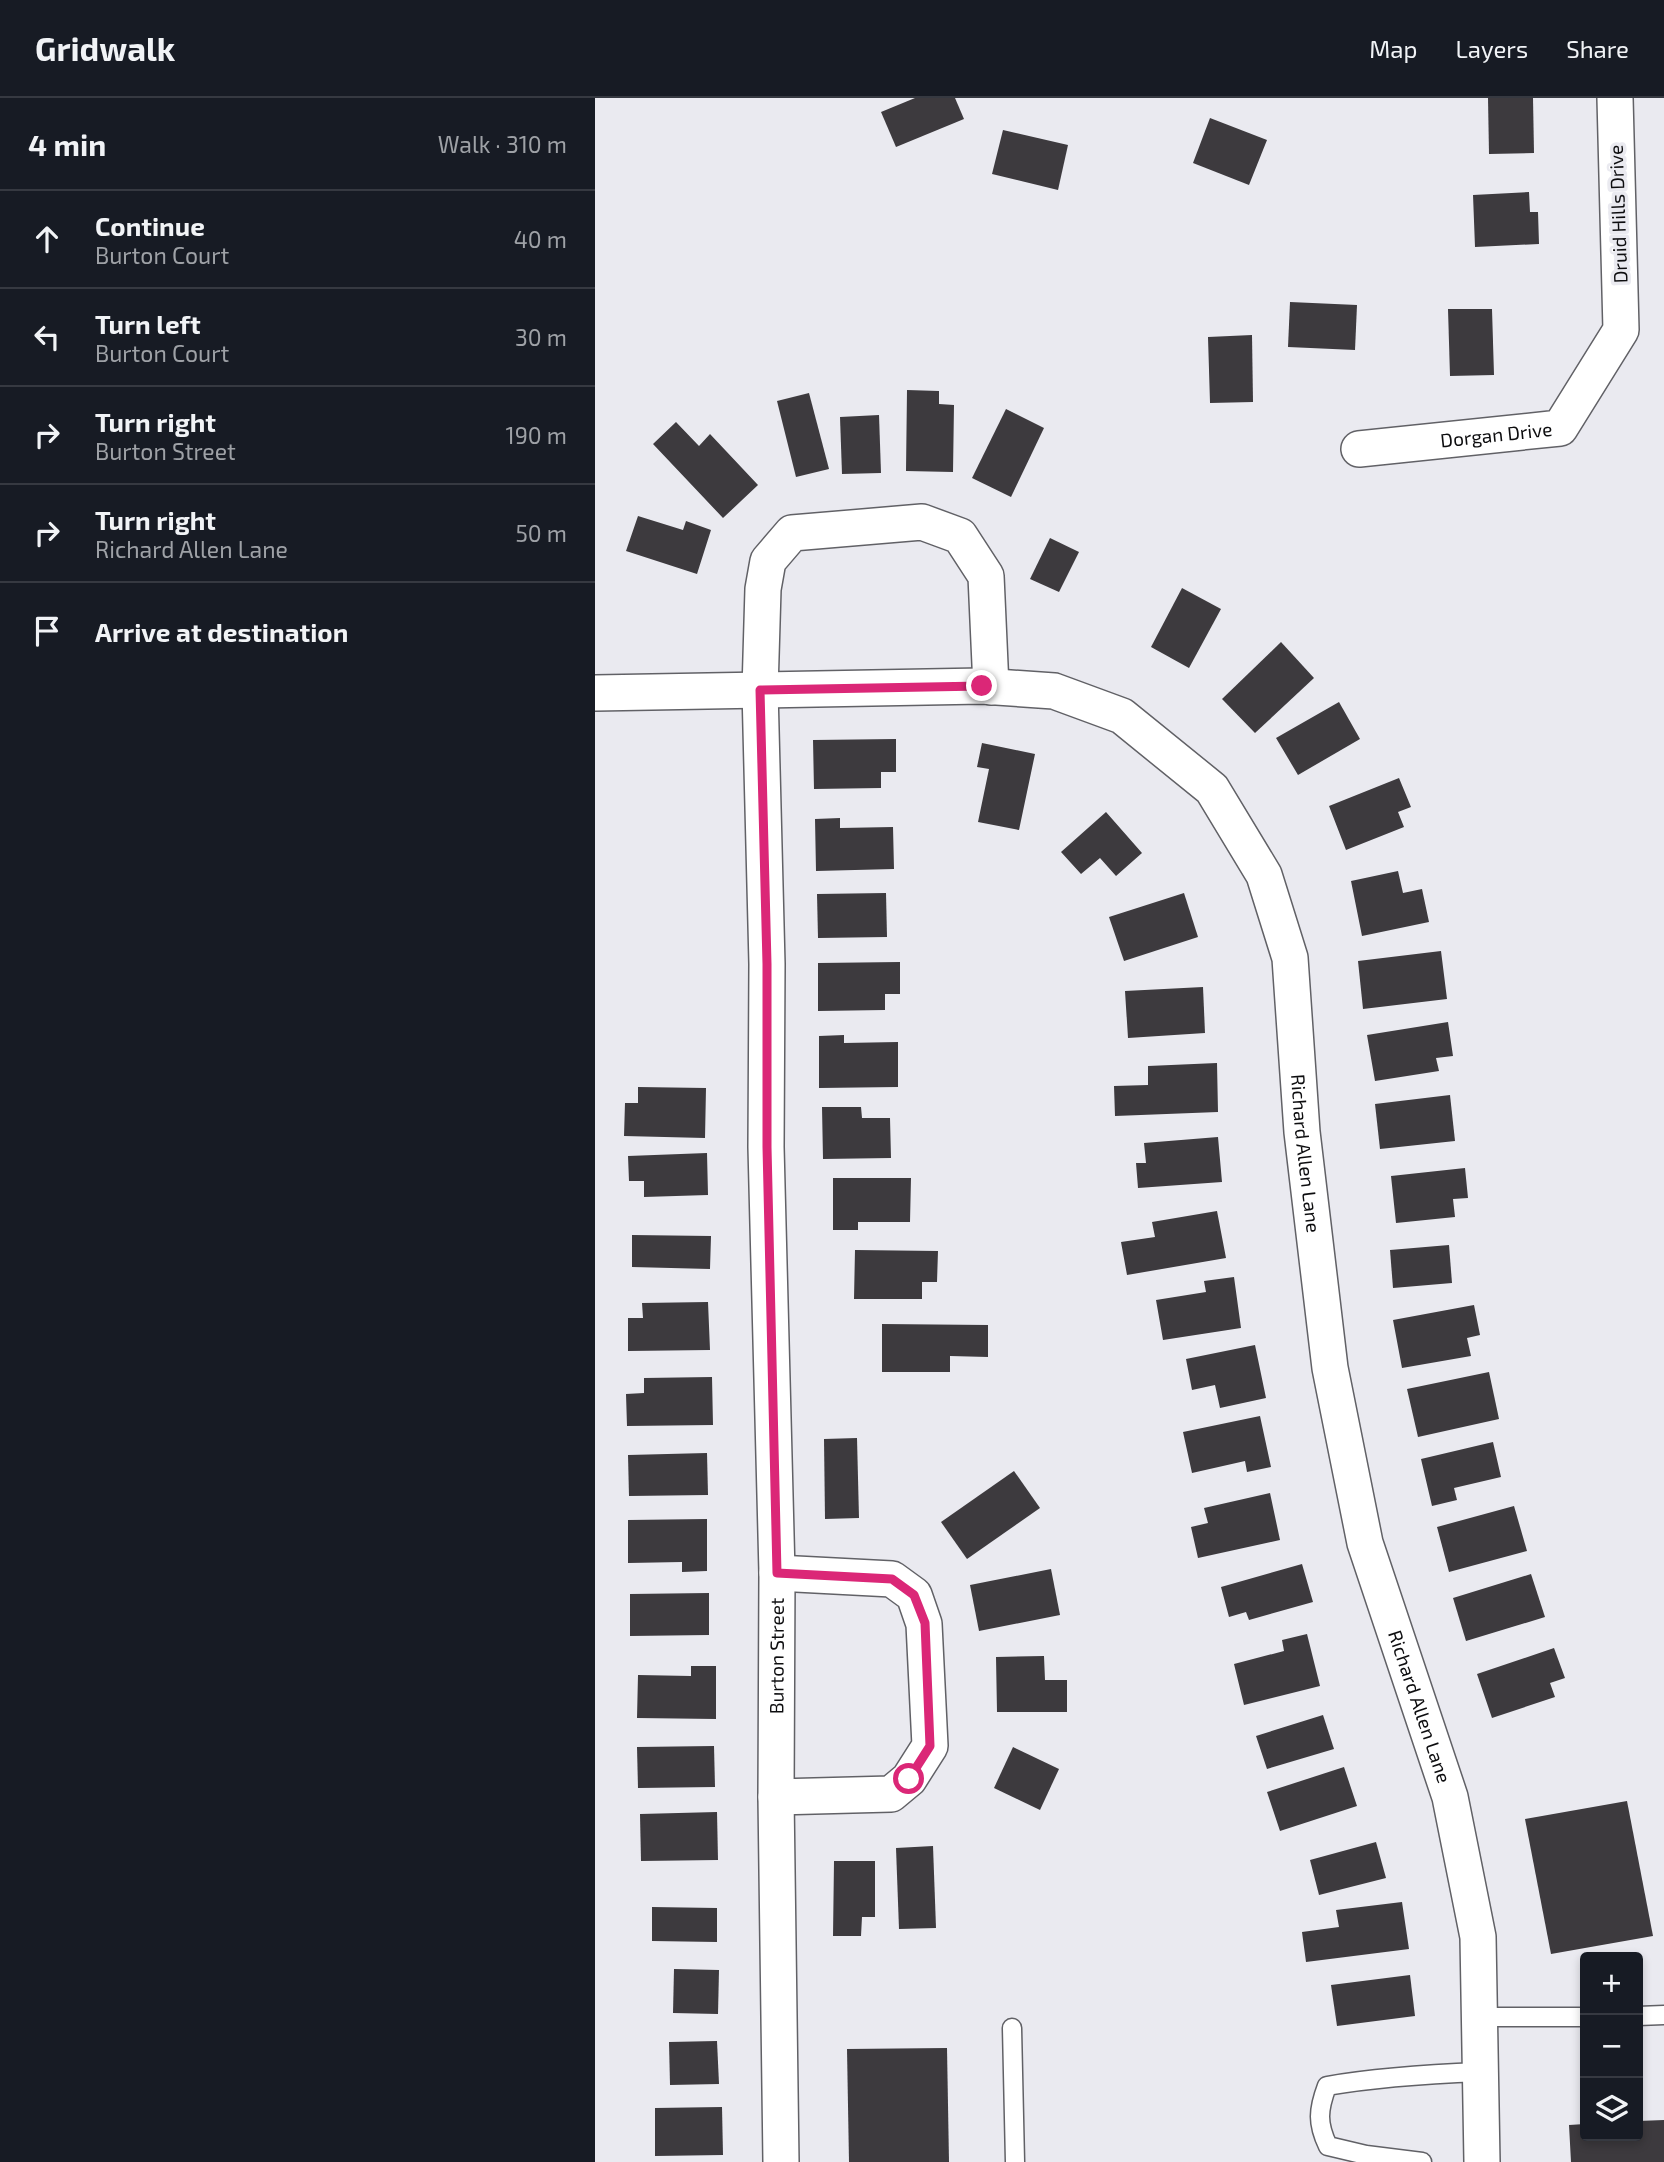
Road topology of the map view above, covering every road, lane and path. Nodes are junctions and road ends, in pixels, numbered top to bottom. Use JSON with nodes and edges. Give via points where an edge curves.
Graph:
{"nodes":[{"id":1,"x":1615,"y":98,"type":"edge"},
{"id":2,"x":1621,"y":330,"type":"joint"},
{"id":3,"x":1359,"y":449,"type":"dead end"},
{"id":4,"x":992,"y":687,"type":"junction"},
{"id":5,"x":760,"y":690,"type":"junction"},
{"id":6,"x":595,"y":693,"type":"edge"},
{"id":7,"x":777,"y":1573,"type":"junction"},
{"id":8,"x":776,"y":1797,"type":"junction"},
{"id":9,"x":1664,"y":2015,"type":"edge"},
{"id":10,"x":1643,"y":2016,"type":"edge"},
{"id":11,"x":1480,"y":2017,"type":"junction"},
{"id":12,"x":1580,"y":2017,"type":"edge"},
{"id":13,"x":1011,"y":2028,"type":"dead end"},
{"id":14,"x":1481,"y":2073,"type":"junction"},
{"id":15,"x":781,"y":2162,"type":"edge"},
{"id":16,"x":1015,"y":2162,"type":"edge"},
{"id":17,"x":1422,"y":2162,"type":"edge"},
{"id":18,"x":1482,"y":2162,"type":"edge"}],
"edges":[{"from":1,"to":2,"type":"street","name":"Druid Hills Drive"},
{"from":2,"to":3,"type":"street","name":"Dorgan Drive","via":[[1560,428]]},
{"from":4,"to":5,"type":"street","name":"Richard Allen Lane"},
{"from":4,"to":5,"type":"street","name":"Burton Street","via":[[985,576],[960,536],[922,522],[792,533],[768,561]]},
{"from":4,"to":11,"type":"street","name":"Richard Allen Lane","via":[[1054,691],[1122,716],[1212,789],[1264,875],[1290,958],[1302,1132],[1330,1368],[1365,1543],[1450,1797],[1478,1937]]},
{"from":5,"to":6,"type":"street","name":"Richard Allen Lane"},
{"from":5,"to":7,"type":"street","name":"Burton Street"},
{"from":7,"to":8,"type":"street","name":"Burton Street"},
{"from":7,"to":8,"type":"street","via":[[892,1579],[914,1595],[925,1623],[930,1746],[909,1779],[891,1794]]},
{"from":8,"to":15,"type":"street","name":"Burton Street"},
{"from":9,"to":10,"type":"lane"},
{"from":11,"to":12,"type":"lane"},
{"from":11,"to":14,"type":"street","name":"Richard Allen Lane"},
{"from":13,"to":16,"type":"lane"},
{"from":14,"to":17,"type":"lane","via":[[1427,2074],[1327,2086],[1319,2108],[1328,2146]]},
{"from":14,"to":18,"type":"street","name":"Richard Allen Lane"}]}
